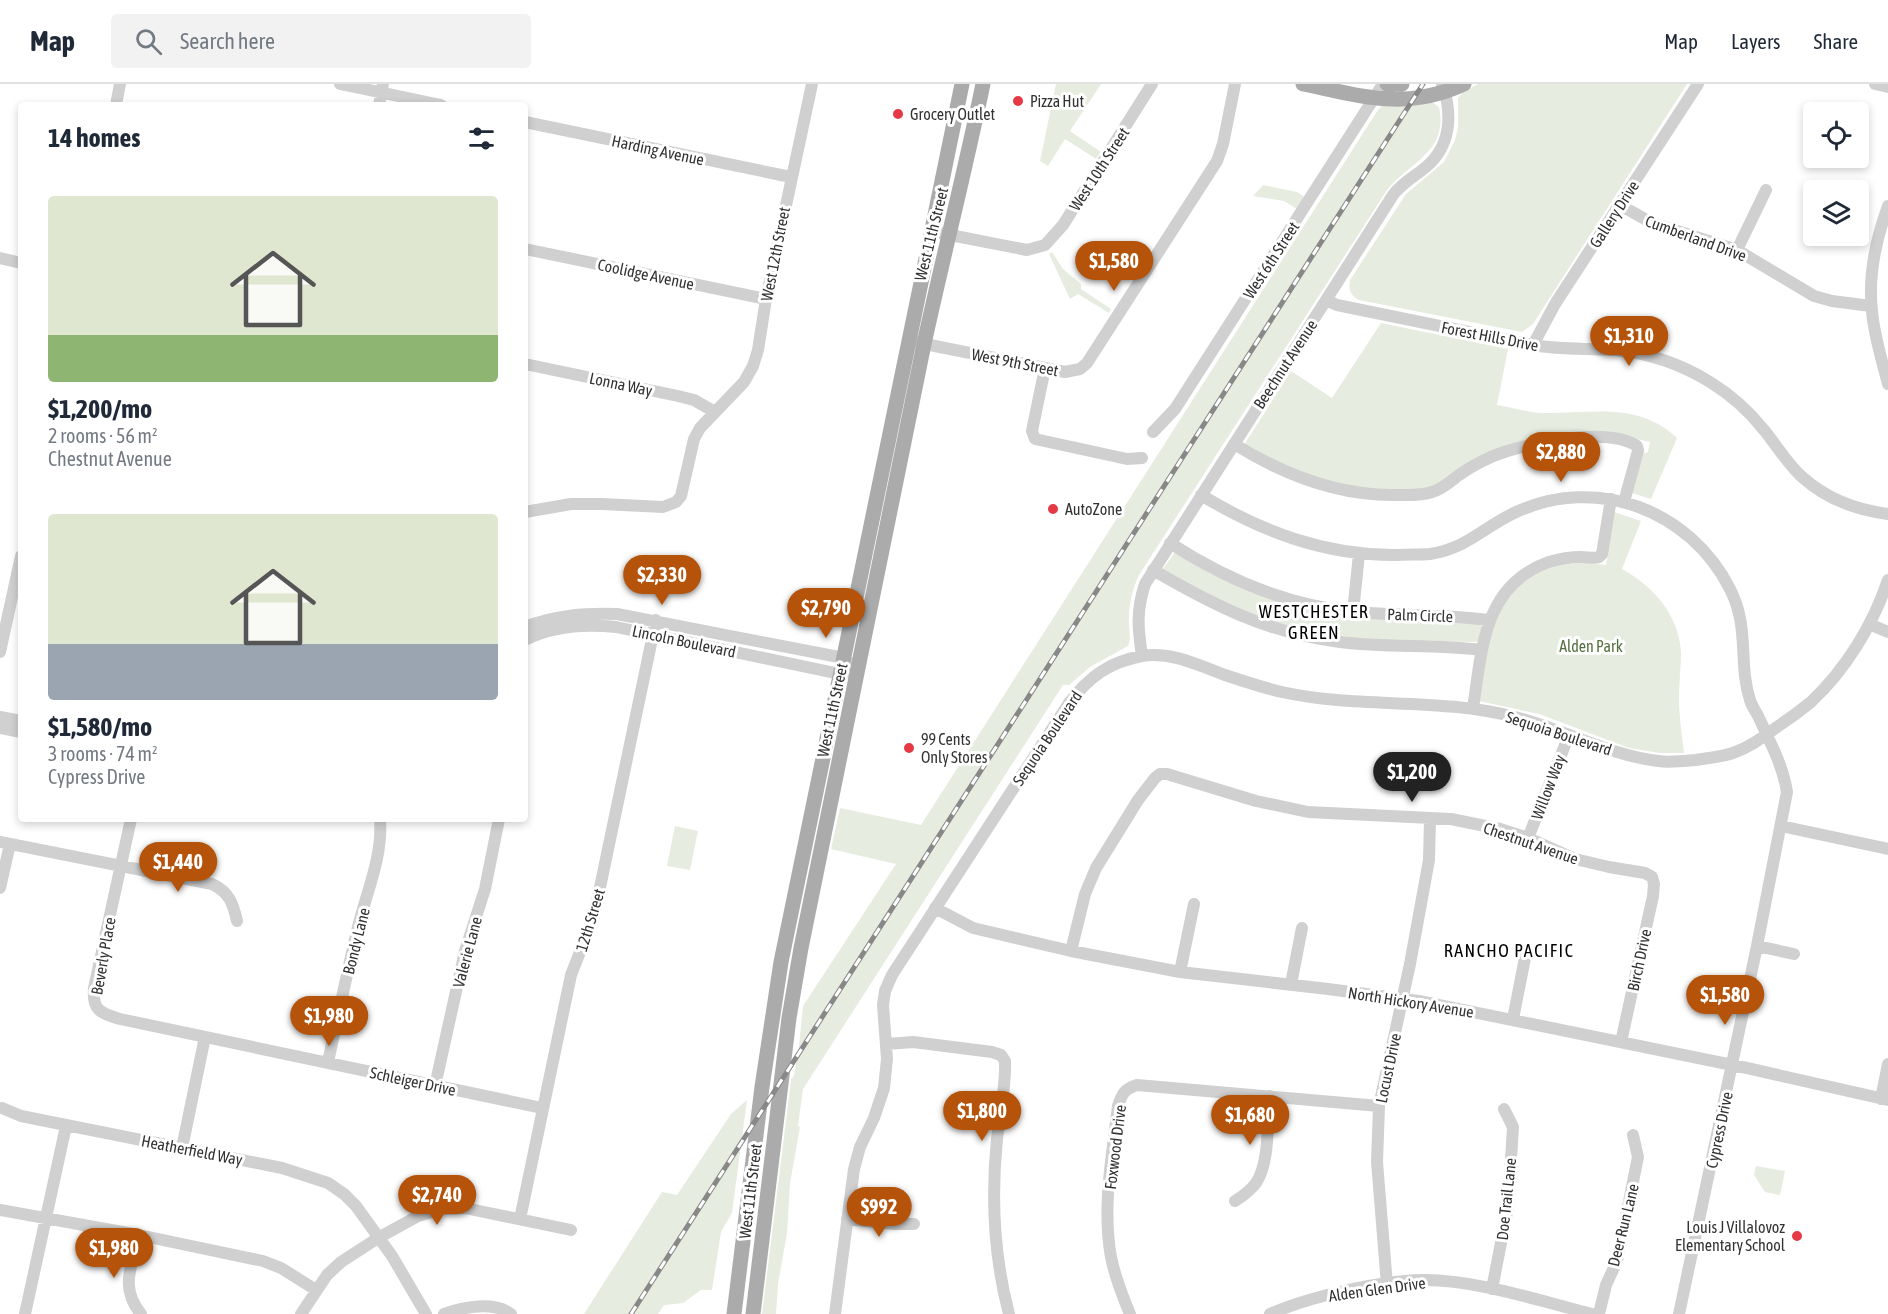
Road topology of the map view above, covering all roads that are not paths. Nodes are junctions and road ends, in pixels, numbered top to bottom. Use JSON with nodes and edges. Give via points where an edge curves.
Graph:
{"nodes":[{"id":1,"x":120,"y":84,"type":"edge"},
{"id":2,"x":340,"y":84,"type":"edge"},
{"id":3,"x":812,"y":84,"type":"edge"},
{"id":4,"x":962,"y":84,"type":"edge"},
{"id":5,"x":983,"y":84,"type":"edge"},
{"id":6,"x":1152,"y":84,"type":"edge"},
{"id":7,"x":1235,"y":84,"type":"edge"},
{"id":8,"x":1303,"y":84,"type":"edge"},
{"id":9,"x":1385,"y":84,"type":"edge"},
{"id":10,"x":1402,"y":84,"type":"edge"},
{"id":11,"x":1464,"y":84,"type":"edge"},
{"id":12,"x":1698,"y":84,"type":"edge"},
{"id":13,"x":1875,"y":84,"type":"edge"},
{"id":14,"x":1888,"y":87,"type":"edge"},
{"id":15,"x":1444,"y":88,"type":"edge"},
{"id":16,"x":381,"y":94,"type":"edge"},
{"id":17,"x":1374,"y":98,"type":"junction"},
{"id":18,"x":117,"y":102,"type":"edge"},
{"id":19,"x":425,"y":102,"type":"edge"},
{"id":20,"x":528,"y":123,"type":"edge"},
{"id":21,"x":791,"y":177,"type":"junction"},
{"id":22,"x":1766,"y":190,"type":"dead end"},
{"id":23,"x":1620,"y":205,"type":"junction"},
{"id":24,"x":1888,"y":206,"type":"edge"},
{"id":25,"x":1885,"y":225,"type":"edge"},
{"id":26,"x":933,"y":232,"type":"junction"},
{"id":27,"x":949,"y":235,"type":"junction"},
{"id":28,"x":528,"y":250,"type":"edge"},
{"id":29,"x":1737,"y":250,"type":"junction"},
{"id":30,"x":0,"y":258,"type":"edge"},
{"id":31,"x":18,"y":262,"type":"edge"},
{"id":32,"x":766,"y":299,"type":"junction"},
{"id":33,"x":1326,"y":300,"type":"junction"},
{"id":34,"x":1871,"y":306,"type":"junction"},
{"id":35,"x":917,"y":342,"type":"junction"},
{"id":36,"x":1533,"y":345,"type":"junction"},
{"id":37,"x":528,"y":365,"type":"edge"},
{"id":38,"x":1045,"y":368,"type":"junction"},
{"id":39,"x":1888,"y":384,"type":"edge"},
{"id":40,"x":715,"y":412,"type":"junction"},
{"id":41,"x":1153,"y":432,"type":"dead end"},
{"id":42,"x":1234,"y":444,"type":"junction"},
{"id":43,"x":1142,"y":458,"type":"dead end"},
{"id":44,"x":1201,"y":495,"type":"junction"},
{"id":45,"x":1611,"y":499,"type":"junction"},
{"id":46,"x":1624,"y":502,"type":"junction"},
{"id":47,"x":528,"y":511,"type":"edge"},
{"id":48,"x":1888,"y":514,"type":"edge"},
{"id":49,"x":1170,"y":543,"type":"junction"},
{"id":50,"x":1359,"y":554,"type":"junction"},
{"id":51,"x":1153,"y":570,"type":"junction"},
{"id":52,"x":1888,"y":580,"type":"edge"},
{"id":53,"x":18,"y":585,"type":"edge"},
{"id":54,"x":16,"y":604,"type":"edge"},
{"id":55,"x":1353,"y":612,"type":"junction"},
{"id":56,"x":656,"y":620,"type":"junction"},
{"id":57,"x":1489,"y":620,"type":"junction"},
{"id":58,"x":1869,"y":624,"type":"junction"},
{"id":59,"x":528,"y":630,"type":"edge"},
{"id":60,"x":528,"y":630,"type":"edge"},
{"id":61,"x":1888,"y":632,"type":"edge"},
{"id":62,"x":654,"y":634,"type":"junction"},
{"id":63,"x":1482,"y":650,"type":"junction"},
{"id":64,"x":0,"y":652,"type":"edge"},
{"id":65,"x":1142,"y":656,"type":"junction"},
{"id":66,"x":844,"y":658,"type":"junction"},
{"id":67,"x":858,"y":672,"type":"junction"},
{"id":68,"x":840,"y":674,"type":"junction"},
{"id":69,"x":1473,"y":708,"type":"junction"},
{"id":70,"x":0,"y":717,"type":"edge"},
{"id":71,"x":18,"y":720,"type":"edge"},
{"id":72,"x":0,"y":728,"type":"edge"},
{"id":73,"x":18,"y":731,"type":"edge"},
{"id":74,"x":1569,"y":735,"type":"junction"},
{"id":75,"x":1767,"y":736,"type":"junction"},
{"id":76,"x":1430,"y":819,"type":"junction"},
{"id":77,"x":129,"y":822,"type":"edge"},
{"id":78,"x":380,"y":822,"type":"edge"},
{"id":79,"x":499,"y":822,"type":"edge"},
{"id":80,"x":1781,"y":826,"type":"junction"},
{"id":81,"x":1528,"y":838,"type":"junction"},
{"id":82,"x":5,"y":843,"type":"edge"},
{"id":83,"x":1888,"y":849,"type":"edge"},
{"id":84,"x":120,"y":867,"type":"junction"},
{"id":85,"x":1652,"y":877,"type":"joint"},
{"id":86,"x":0,"y":888,"type":"edge"},
{"id":87,"x":1194,"y":904,"type":"dead end"},
{"id":88,"x":935,"y":908,"type":"junction"},
{"id":89,"x":237,"y":921,"type":"dead end"},
{"id":90,"x":1302,"y":928,"type":"dead end"},
{"id":91,"x":1757,"y":946,"type":"junction"},
{"id":92,"x":1071,"y":951,"type":"junction"},
{"id":93,"x":1794,"y":954,"type":"dead end"},
{"id":94,"x":1525,"y":958,"type":"dead end"},
{"id":95,"x":1180,"y":972,"type":"junction"},
{"id":96,"x":1291,"y":984,"type":"junction"},
{"id":97,"x":1402,"y":1000,"type":"junction"},
{"id":98,"x":108,"y":1015,"type":"joint"},
{"id":99,"x":1513,"y":1019,"type":"junction"},
{"id":100,"x":205,"y":1037,"type":"junction"},
{"id":101,"x":1621,"y":1042,"type":"junction"},
{"id":102,"x":887,"y":1044,"type":"junction"},
{"id":103,"x":328,"y":1062,"type":"junction"},
{"id":104,"x":1888,"y":1064,"type":"edge"},
{"id":105,"x":1732,"y":1065,"type":"junction"},
{"id":106,"x":435,"y":1086,"type":"junction"},
{"id":107,"x":1270,"y":1096,"type":"junction"},
{"id":108,"x":1885,"y":1100,"type":"edge"},
{"id":109,"x":1379,"y":1106,"type":"junction"},
{"id":110,"x":2,"y":1108,"type":"dead end"},
{"id":111,"x":542,"y":1108,"type":"junction"},
{"id":112,"x":1504,"y":1109,"type":"dead end"},
{"id":113,"x":66,"y":1126,"type":"junction"},
{"id":114,"x":1633,"y":1135,"type":"dead end"},
{"id":115,"x":182,"y":1148,"type":"junction"},
{"id":116,"x":1235,"y":1201,"type":"dead end"},
{"id":117,"x":0,"y":1210,"type":"edge"},
{"id":118,"x":46,"y":1218,"type":"junction"},
{"id":119,"x":520,"y":1219,"type":"junction"},
{"id":120,"x":847,"y":1219,"type":"junction"},
{"id":121,"x":914,"y":1224,"type":"dead end"},
{"id":122,"x":571,"y":1230,"type":"dead end"},
{"id":123,"x":139,"y":1235,"type":"junction"},
{"id":124,"x":378,"y":1238,"type":"junction"},
{"id":125,"x":1387,"y":1284,"type":"junction"},
{"id":126,"x":1492,"y":1289,"type":"junction"},
{"id":127,"x":316,"y":1290,"type":"junction"},
{"id":128,"x":26,"y":1314,"type":"edge"},
{"id":129,"x":141,"y":1314,"type":"edge"},
{"id":130,"x":301,"y":1314,"type":"edge"},
{"id":131,"x":426,"y":1314,"type":"edge"},
{"id":132,"x":444,"y":1314,"type":"edge"},
{"id":133,"x":511,"y":1314,"type":"edge"},
{"id":134,"x":734,"y":1314,"type":"edge"},
{"id":135,"x":753,"y":1314,"type":"edge"},
{"id":136,"x":835,"y":1314,"type":"edge"},
{"id":137,"x":1009,"y":1314,"type":"edge"},
{"id":138,"x":1130,"y":1314,"type":"edge"},
{"id":139,"x":1270,"y":1314,"type":"edge"},
{"id":140,"x":1592,"y":1314,"type":"edge"},
{"id":141,"x":1599,"y":1314,"type":"edge"},
{"id":142,"x":1679,"y":1314,"type":"edge"}],
"edges":[{"from":1,"to":18,"type":"street"},
{"from":2,"to":16,"type":"street"},
{"from":3,"to":21,"type":"street","name":"West 12th Street"},
{"from":4,"to":26,"type":"main road","name":"West 11th Street"},
{"from":5,"to":27,"type":"main road","name":"West 11th Street"},
{"from":6,"to":27,"type":"street","name":"West 10th Street","via":[[1063,225],[1045,245],[1027,250]]},
{"from":7,"to":38,"type":"street","name":"West 9th Street","via":[[1216,161],[1087,363],[1072,372]]},
{"from":8,"to":17,"type":"main road"},
{"from":9,"to":10,"type":"main road"},
{"from":9,"to":17,"type":"street","name":"West 6th Street"},
{"from":11,"to":15,"type":"main road"},
{"from":12,"to":23,"type":"street","name":"Gallery Drive"},
{"from":13,"to":14,"type":"street"},
{"from":15,"to":17,"type":"main road","via":[[1413,100]]},
{"from":15,"to":33,"type":"street","name":"Beechnut Avenue","via":[[1449,125],[1439,152],[1393,195]]},
{"from":16,"to":19,"type":"street"},
{"from":17,"to":41,"type":"street","name":"West 6th Street","via":[[1175,409]]},
{"from":20,"to":21,"type":"street","name":"Harding Avenue"},
{"from":21,"to":32,"type":"street","name":"West 12th Street"},
{"from":22,"to":29,"type":"street"},
{"from":23,"to":29,"type":"street","name":"Cumberland Drive","via":[[1652,223]]},
{"from":23,"to":36,"type":"street","name":"Gallery Drive"},
{"from":24,"to":25,"type":"street"},
{"from":25,"to":34,"type":"street","via":[[1877,240]]},
{"from":26,"to":27,"type":"street","name":"West 10th Street"},
{"from":26,"to":35,"type":"main road","name":"West 11th Street"},
{"from":27,"to":35,"type":"main road","name":"West 11th Street"},
{"from":28,"to":32,"type":"street","name":"Coolidge Avenue"},
{"from":29,"to":34,"type":"street","name":"Cumberland Drive","via":[[1814,296]]},
{"from":30,"to":31,"type":"street"},
{"from":32,"to":40,"type":"street","name":"West 12th Street","via":[[753,366],[744,382]]},
{"from":33,"to":36,"type":"street","name":"Forest Hills Drive"},
{"from":33,"to":42,"type":"street","name":"Beechnut Avenue"},
{"from":34,"to":39,"type":"street"},
{"from":35,"to":38,"type":"street","name":"West 9th Street"},
{"from":35,"to":66,"type":"main road","name":"West 11th Street"},
{"from":35,"to":67,"type":"main road","name":"West 11th Street"},
{"from":36,"to":48,"type":"street","name":"Forest Hills Drive","via":[[1627,352],[1685,369],[1736,400],[1791,466],[1814,486],[1846,504]]},
{"from":37,"to":40,"type":"street","name":"Lonna Way","via":[[694,400]]},
{"from":38,"to":43,"type":"street","via":[[1032,431],[1035,439],[1126,459]]},
{"from":40,"to":47,"type":"street","name":"West 12th Street","via":[[694,439],[681,496],[676,502],[663,507],[571,504]]},
{"from":42,"to":44,"type":"street","name":"Beechnut Avenue"},
{"from":42,"to":46,"type":"street","via":[[1269,465],[1309,481],[1346,491],[1400,495],[1433,492],[1491,458],[1524,445],[1559,438],[1618,440],[1637,446]]},
{"from":44,"to":49,"type":"street","name":"Beechnut Avenue"},
{"from":44,"to":50,"type":"street","via":[[1274,533]]},
{"from":45,"to":46,"type":"street"},
{"from":45,"to":50,"type":"street","via":[[1579,497],[1551,501],[1515,512],[1473,539],[1428,554]]},
{"from":45,"to":57,"type":"street","via":[[1599,557],[1564,558],[1534,569],[1511,586]]},
{"from":46,"to":75,"type":"street","via":[[1682,529],[1717,565],[1740,616],[1750,703]]},
{"from":49,"to":51,"type":"street","name":"Beechnut Avenue"},
{"from":49,"to":55,"type":"street","name":"Palm Circle","via":[[1245,585],[1302,603]]},
{"from":50,"to":55,"type":"street"},
{"from":51,"to":63,"type":"street","via":[[1221,608],[1296,634],[1350,643]]},
{"from":51,"to":65,"type":"street","name":"Beechnut Avenue","via":[[1139,602],[1137,622]]},
{"from":52,"to":58,"type":"street","name":"Sequoia Boulevard"},
{"from":53,"to":54,"type":"street"},
{"from":54,"to":64,"type":"street"},
{"from":55,"to":57,"type":"street","name":"Palm Circle"},
{"from":56,"to":59,"type":"street","name":"Lincoln Boulevard","via":[[592,613],[564,616]]},
{"from":56,"to":62,"type":"street","name":"12th Street"},
{"from":56,"to":66,"type":"street","name":"Lincoln Boulevard"},
{"from":57,"to":63,"type":"street"},
{"from":58,"to":61,"type":"street"},
{"from":58,"to":75,"type":"street","name":"Sequoia Boulevard","via":[[1839,670],[1812,701]]},
{"from":60,"to":62,"type":"street","name":"Lincoln Boulevard","via":[[594,625]]},
{"from":62,"to":68,"type":"street","name":"Lincoln Boulevard"},
{"from":62,"to":111,"type":"street","name":"12th Street","via":[[594,915],[571,975]]},
{"from":63,"to":69,"type":"street"},
{"from":65,"to":69,"type":"street","name":"Sequoia Boulevard","via":[[1178,658],[1258,686],[1311,697]]},
{"from":65,"to":88,"type":"street","name":"Sequoia Boulevard","via":[[1104,669],[1083,684]]},
{"from":66,"to":67,"type":"street"},
{"from":66,"to":68,"type":"main road","name":"West 11th Street"},
{"from":67,"to":68,"type":"street","name":"Lincoln Boulevard"},
{"from":67,"to":135,"type":"main road","name":"West 11th Street","via":[[793,991]]},
{"from":68,"to":134,"type":"main road","name":"West 11th Street","via":[[774,1005]]},
{"from":69,"to":74,"type":"street","name":"Sequoia Boulevard"},
{"from":70,"to":71,"type":"street"},
{"from":72,"to":73,"type":"street"},
{"from":74,"to":75,"type":"street","name":"Sequoia Boulevard","via":[[1623,755],[1661,762],[1732,753]]},
{"from":74,"to":81,"type":"street","name":"Willow Way"},
{"from":75,"to":80,"type":"street","name":"Cypress Drive","via":[[1784,773],[1787,792]]},
{"from":76,"to":81,"type":"street","name":"Chestnut Avenue","via":[[1461,821]]},
{"from":76,"to":92,"type":"street","name":"Chestnut Avenue","via":[[1308,812],[1160,774],[1138,800],[1096,868],[1085,894]]},
{"from":76,"to":97,"type":"street","name":"Locust Drive","via":[[1429,860]]},
{"from":77,"to":84,"type":"street","name":"Beverly Place"},
{"from":78,"to":103,"type":"street","name":"Bondy Lane","via":[[374,874],[358,925]]},
{"from":79,"to":106,"type":"street","name":"Valerie Lane"},
{"from":80,"to":83,"type":"street"},
{"from":80,"to":91,"type":"street","name":"Cypress Drive"},
{"from":81,"to":85,"type":"street","name":"Chestnut Avenue","via":[[1575,859]]},
{"from":82,"to":84,"type":"street"},
{"from":82,"to":86,"type":"street"},
{"from":84,"to":89,"type":"street","via":[[212,884],[234,903]]},
{"from":84,"to":98,"type":"street","name":"Beverly Place","via":[[93,998],[101,1013]]},
{"from":85,"to":101,"type":"street","name":"Birch Drive","via":[[1653,896]]},
{"from":87,"to":95,"type":"street"},
{"from":88,"to":92,"type":"street","name":"North Hickory Avenue","via":[[973,928]]},
{"from":88,"to":102,"type":"street","name":"Sequoia Boulevard","via":[[885,991]]},
{"from":90,"to":96,"type":"street"},
{"from":91,"to":93,"type":"street"},
{"from":91,"to":105,"type":"street","name":"Cypress Drive"},
{"from":92,"to":95,"type":"street","name":"North Hickory Avenue"},
{"from":94,"to":99,"type":"street"},
{"from":95,"to":96,"type":"street","name":"North Hickory Avenue"},
{"from":96,"to":97,"type":"street","name":"North Hickory Avenue"},
{"from":97,"to":99,"type":"street","name":"North Hickory Avenue"},
{"from":97,"to":109,"type":"street","name":"Locust Drive"},
{"from":98,"to":100,"type":"street","name":"Schleiger Drive"},
{"from":99,"to":101,"type":"street","name":"North Hickory Avenue"},
{"from":100,"to":103,"type":"street","name":"Schleiger Drive"},
{"from":100,"to":115,"type":"street"},
{"from":101,"to":105,"type":"street","name":"North Hickory Avenue"},
{"from":102,"to":120,"type":"street","name":"Sequoia Boulevard","via":[[884,1088],[860,1147]]},
{"from":102,"to":137,"type":"street","via":[[913,1042],[992,1052],[1005,1061],[994,1174],[994,1232]]},
{"from":103,"to":106,"type":"street","name":"Schleiger Drive"},
{"from":104,"to":108,"type":"street"},
{"from":105,"to":108,"type":"street","name":"North Hickory Avenue"},
{"from":105,"to":142,"type":"street","name":"Cypress Drive"},
{"from":106,"to":111,"type":"street","name":"Schleiger Drive"},
{"from":107,"to":109,"type":"street","name":"Foxwood Drive"},
{"from":107,"to":116,"type":"street","via":[[1264,1165],[1257,1181]]},
{"from":107,"to":138,"type":"street","name":"Foxwood Drive","via":[[1137,1085],[1122,1094],[1109,1182],[1108,1228],[1115,1274]]},
{"from":109,"to":125,"type":"street","name":"Locust Drive","via":[[1377,1162]]},
{"from":110,"to":113,"type":"street","name":"Heatherfield Way"},
{"from":111,"to":119,"type":"street","name":"12th Street"},
{"from":112,"to":126,"type":"street","name":"Doe Trail Lane","via":[[1513,1127],[1508,1207]]},
{"from":113,"to":115,"type":"street","name":"Heatherfield Way"},
{"from":113,"to":118,"type":"street"},
{"from":114,"to":141,"type":"street","name":"Deer Run Lane","via":[[1638,1157],[1617,1261]]},
{"from":115,"to":124,"type":"street","name":"Heatherfield Way","via":[[282,1168],[328,1183],[344,1194]]},
{"from":117,"to":118,"type":"street"},
{"from":118,"to":123,"type":"street"},
{"from":118,"to":128,"type":"street"},
{"from":119,"to":122,"type":"street"},
{"from":119,"to":124,"type":"street","via":[[465,1208],[442,1209],[418,1216]]},
{"from":120,"to":121,"type":"street"},
{"from":120,"to":136,"type":"street","name":"Sequoia Boulevard"},
{"from":123,"to":127,"type":"street","via":[[263,1261]]},
{"from":123,"to":129,"type":"street","via":[[128,1289]]},
{"from":124,"to":127,"type":"street","via":[[341,1262]]},
{"from":124,"to":131,"type":"street","name":"Heatherfield Way"},
{"from":125,"to":126,"type":"street","name":"Alden Glen Drive","via":[[1421,1280]]},
{"from":125,"to":139,"type":"street","name":"Alden Glen Drive","via":[[1287,1306]]},
{"from":126,"to":140,"type":"street","name":"Alden Glen Drive"},
{"from":127,"to":130,"type":"street"},
{"from":132,"to":133,"type":"street","via":[[471,1307],[500,1308]]}]}
